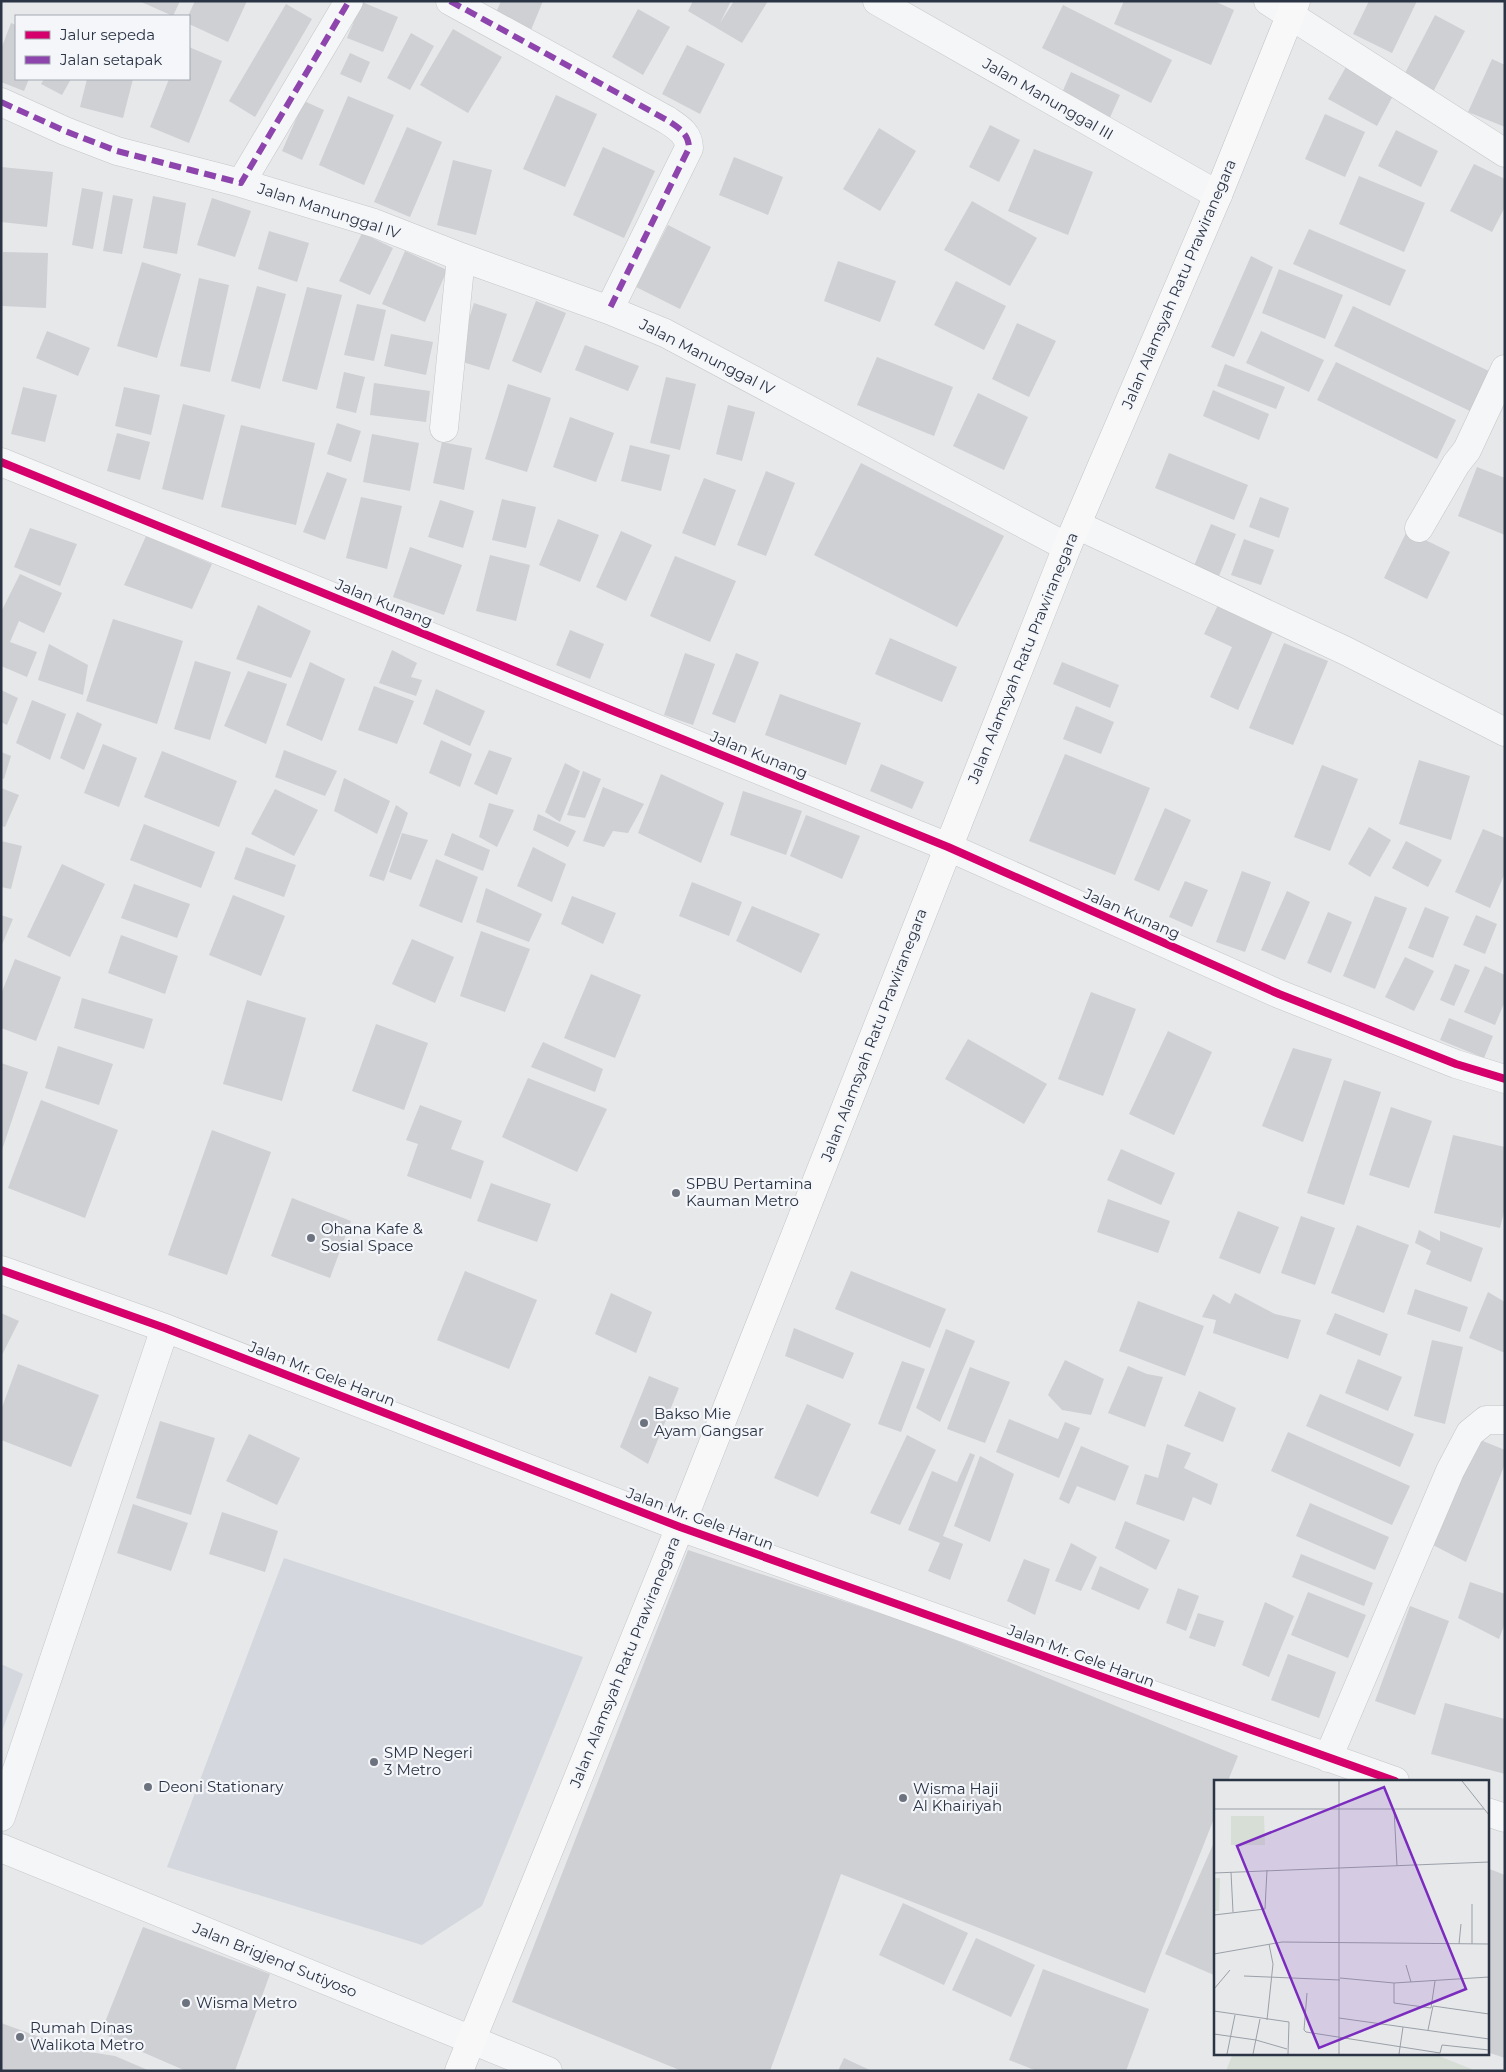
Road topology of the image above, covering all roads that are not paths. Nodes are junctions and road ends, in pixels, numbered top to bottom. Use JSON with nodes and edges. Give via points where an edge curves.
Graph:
{"nodes":[{"id":1,"x":349,"y":1,"type":"edge"},
{"id":2,"x":450,"y":1,"type":"edge"},
{"id":3,"x":877,"y":1,"type":"edge"},
{"id":4,"x":1285,"y":6,"type":"edge"},
{"id":5,"x":1,"y":102,"type":"edge"},
{"id":6,"x":1505,"y":153,"type":"edge"},
{"id":7,"x":241,"y":183,"type":"junction"},
{"id":8,"x":1218,"y":195,"type":"junction"},
{"id":9,"x":461,"y":257,"type":"junction"},
{"id":10,"x":609,"y":310,"type":"junction"},
{"id":11,"x":1505,"y":369,"type":"edge"},
{"id":12,"x":444,"y":428,"type":"dead end"},
{"id":13,"x":1,"y":462,"type":"edge"},
{"id":14,"x":1419,"y":528,"type":"dead end"},
{"id":15,"x":1072,"y":536,"type":"junction"},
{"id":16,"x":1505,"y":732,"type":"edge"},
{"id":17,"x":948,"y":847,"type":"junction"},
{"id":18,"x":1505,"y":1079,"type":"edge"},
{"id":19,"x":1,"y":1270,"type":"edge"},
{"id":20,"x":165,"y":1328,"type":"junction"},
{"id":21,"x":1505,"y":1420,"type":"edge"},
{"id":22,"x":680,"y":1527,"type":"junction"},
{"id":23,"x":1328,"y":1758,"type":"junction"},
{"id":24,"x":1392,"y":1780,"type":"edge"},
{"id":25,"x":1488,"y":1812,"type":"edge"},
{"id":26,"x":1,"y":1817,"type":"edge"},
{"id":27,"x":1505,"y":1818,"type":"edge"},
{"id":28,"x":1,"y":1848,"type":"edge"},
{"id":29,"x":471,"y":2040,"type":"junction"},
{"id":30,"x":459,"y":2071,"type":"edge"},
{"id":31,"x":548,"y":2071,"type":"edge"}],
"edges":[{"from":1,"to":7,"type":"street"},
{"from":2,"to":10,"type":"street","via":[[667,120],[686,135],[689,148]]},
{"from":3,"to":8,"type":"street","name":"Jalan Manunggal III"},
{"from":4,"to":6,"type":"street"},
{"from":4,"to":8,"type":"main road","name":"Jalan Alamsyah Ratu Prawiranegara"},
{"from":5,"to":7,"type":"street","name":"Jalan Manunggal IV","via":[[117,151]]},
{"from":7,"to":9,"type":"street","name":"Jalan Manunggal IV","via":[[374,223]]},
{"from":8,"to":15,"type":"main road","name":"Jalan Alamsyah Ratu Prawiranegara"},
{"from":9,"to":10,"type":"street","name":"Jalan Manunggal IV"},
{"from":9,"to":12,"type":"street"},
{"from":10,"to":15,"type":"street","name":"Jalan Manunggal IV","via":[[665,332]]},
{"from":11,"to":14,"type":"street","via":[[1467,450]]},
{"from":13,"to":17,"type":"street","name":"Jalan Kunang"},
{"from":15,"to":16,"type":"street","name":"Jalan Manunggal IV","via":[[1346,651]]},
{"from":15,"to":17,"type":"main road","name":"Jalan Alamsyah Ratu Prawiranegara"},
{"from":17,"to":18,"type":"street","name":"Jalan Kunang","via":[[1280,994],[1456,1064]]},
{"from":17,"to":22,"type":"main road","name":"Jalan Alamsyah Ratu Prawiranegara"},
{"from":19,"to":20,"type":"street","name":"Jalan Mr. Gele Harun"},
{"from":20,"to":22,"type":"street","name":"Jalan Mr. Gele Harun"},
{"from":20,"to":26,"type":"street"},
{"from":21,"to":23,"type":"street","via":[[1486,1420],[1470,1433],[1450,1471]]},
{"from":22,"to":23,"type":"street","name":"Jalan Mr. Gele Harun"},
{"from":22,"to":29,"type":"main road","name":"Jalan Alamsyah Ratu Prawiranegara"},
{"from":23,"to":24,"type":"street","name":"Jalan Mr. Gele Harun"},
{"from":25,"to":27,"type":"street"},
{"from":28,"to":29,"type":"street","name":"Jalan Brigjend Sutiyoso"},
{"from":29,"to":30,"type":"main road","name":"Jalan Alamsyah Ratu Prawiranegara"},
{"from":29,"to":31,"type":"street","name":"Jalan Brigjend Sutiyoso"}]}
